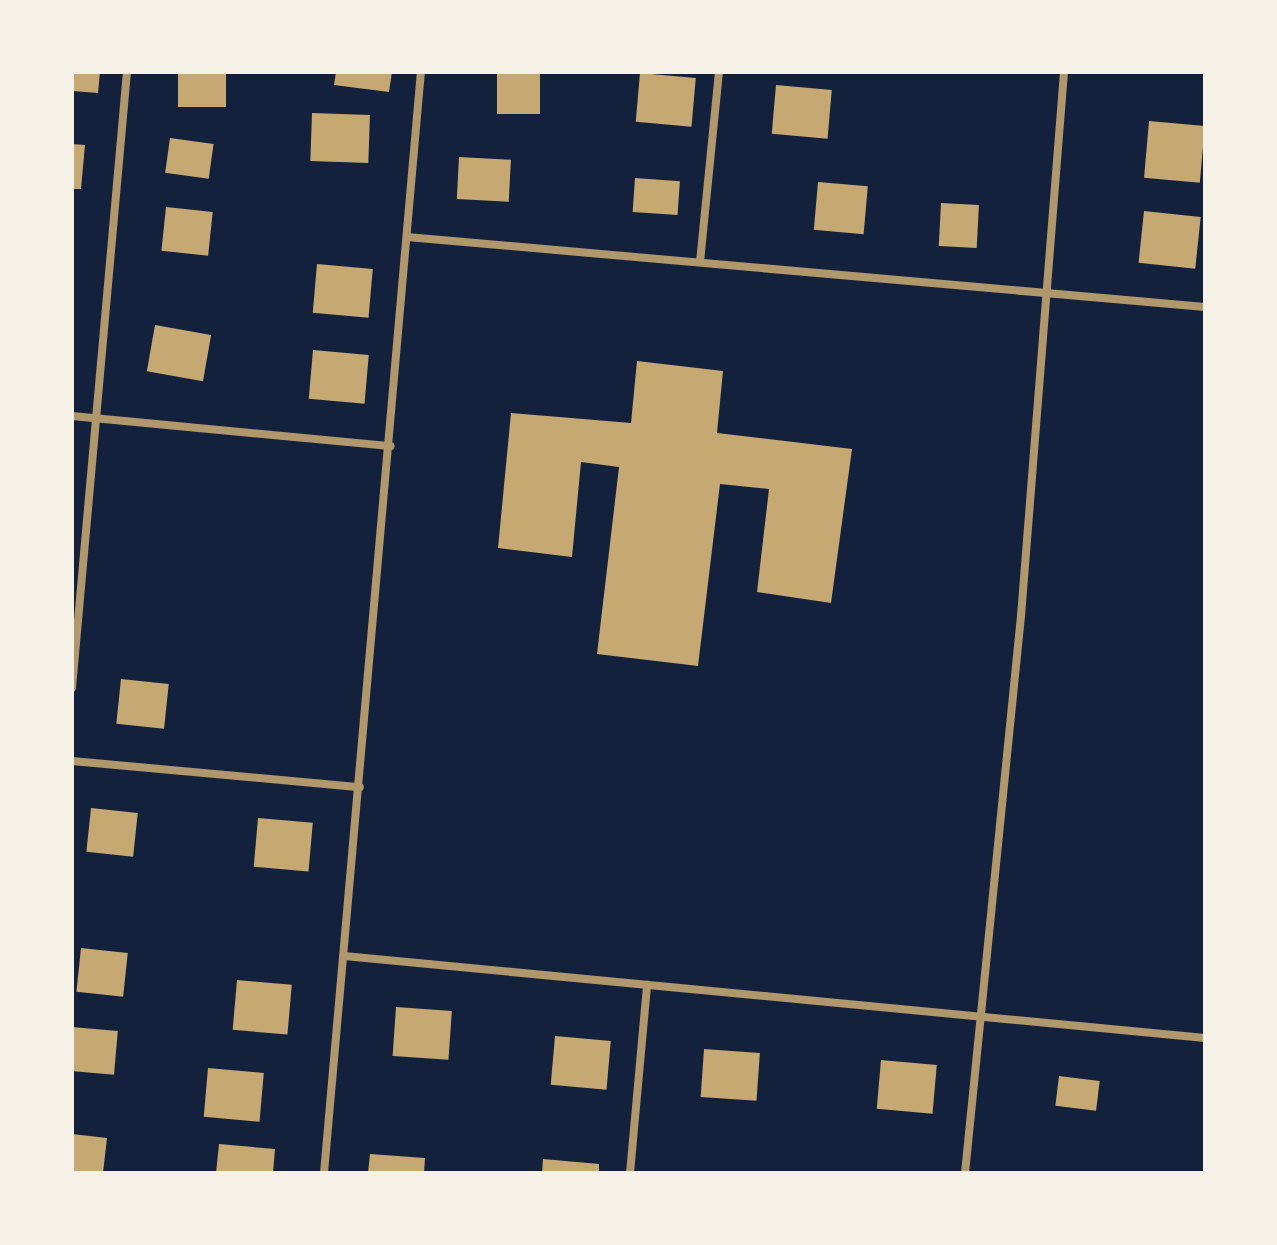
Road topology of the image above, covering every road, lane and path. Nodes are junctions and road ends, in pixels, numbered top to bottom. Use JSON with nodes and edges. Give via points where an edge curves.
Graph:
{"nodes":[{"id":1,"x":127,"y":72,"type":"edge"},
{"id":2,"x":421,"y":72,"type":"edge"},
{"id":3,"x":719,"y":72,"type":"edge"},
{"id":4,"x":1064,"y":72,"type":"edge"},
{"id":5,"x":407,"y":237,"type":"junction"},
{"id":6,"x":700,"y":262,"type":"junction"},
{"id":7,"x":1045,"y":292,"type":"junction"},
{"id":8,"x":1205,"y":307,"type":"edge"},
{"id":9,"x":72,"y":416,"type":"edge"},
{"id":10,"x":97,"y":418,"type":"junction"},
{"id":11,"x":391,"y":446,"type":"junction"},
{"id":12,"x":72,"y":688,"type":"edge"},
{"id":13,"x":72,"y":761,"type":"edge"},
{"id":14,"x":360,"y":787,"type":"junction"},
{"id":15,"x":344,"y":956,"type":"junction"},
{"id":16,"x":647,"y":985,"type":"junction"},
{"id":17,"x":979,"y":1017,"type":"junction"},
{"id":18,"x":1205,"y":1038,"type":"edge"},
{"id":19,"x":324,"y":1173,"type":"edge"},
{"id":20,"x":630,"y":1173,"type":"edge"},
{"id":21,"x":965,"y":1173,"type":"edge"}],
"edges":[{"from":1,"to":10,"type":"street"},
{"from":2,"to":5,"type":"street"},
{"from":3,"to":6,"type":"street"},
{"from":4,"to":7,"type":"street"},
{"from":5,"to":6,"type":"street"},
{"from":5,"to":11,"type":"street"},
{"from":6,"to":7,"type":"street"},
{"from":7,"to":8,"type":"street"},
{"from":7,"to":17,"type":"street","via":[[1021,616]]},
{"from":9,"to":10,"type":"street"},
{"from":10,"to":11,"type":"street"},
{"from":10,"to":12,"type":"street"},
{"from":11,"to":14,"type":"street"},
{"from":13,"to":14,"type":"street"},
{"from":14,"to":15,"type":"street"},
{"from":15,"to":16,"type":"street"},
{"from":15,"to":19,"type":"street"},
{"from":16,"to":17,"type":"street"},
{"from":16,"to":20,"type":"street"},
{"from":17,"to":18,"type":"street"},
{"from":17,"to":21,"type":"street"}]}
